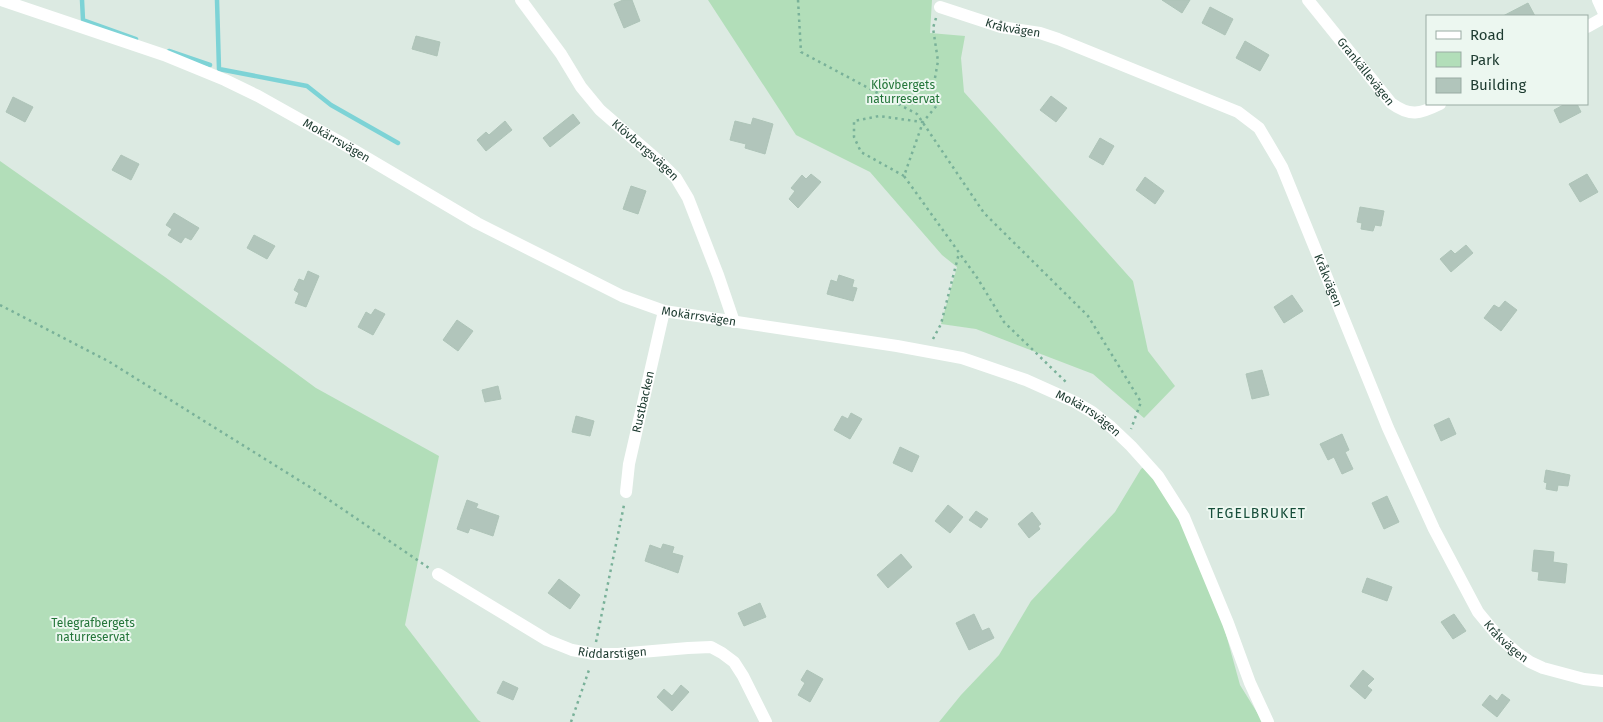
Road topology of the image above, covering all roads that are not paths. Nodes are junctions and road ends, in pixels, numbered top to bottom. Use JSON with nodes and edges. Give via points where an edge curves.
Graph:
{"nodes":[{"id":1,"x":1,"y":0,"type":"edge"},
{"id":2,"x":521,"y":0,"type":"edge"},
{"id":3,"x":1308,"y":0,"type":"edge"},
{"id":4,"x":1598,"y":0,"type":"edge"},
{"id":5,"x":940,"y":7,"type":"road end"},
{"id":6,"x":1603,"y":11,"type":"edge"},
{"id":7,"x":1603,"y":18,"type":"edge"},
{"id":8,"x":1588,"y":26,"type":"edge"},
{"id":9,"x":1438,"y":105,"type":"edge"},
{"id":10,"x":664,"y":311,"type":"junction"},
{"id":11,"x":734,"y":322,"type":"junction"},
{"id":12,"x":626,"y":492,"type":"road end"},
{"id":13,"x":438,"y":574,"type":"road end"},
{"id":14,"x":1603,"y":680,"type":"edge"},
{"id":15,"x":766,"y":722,"type":"edge"},
{"id":16,"x":1268,"y":722,"type":"edge"}],
"edges":[{"from":1,"to":10,"type":"street","name":"Mokärrsvägen","via":[[164,55],[225,80],[332,137],[477,223],[622,296]]},
{"from":2,"to":11,"type":"street","name":"Klövbergsvägen","via":[[600,110],[676,178],[688,198]]},
{"from":3,"to":9,"type":"street","name":"Grankällevägen","via":[[1392,102],[1410,112],[1429,110]]},
{"from":4,"to":6,"type":"street"},
{"from":5,"to":14,"type":"street","name":"Kråkvägen","via":[[1002,27],[1058,39],[1238,112],[1259,128],[1282,167],[1392,437],[1434,529],[1478,612],[1497,635],[1530,662],[1584,679]]},
{"from":7,"to":8,"type":"street"},
{"from":10,"to":11,"type":"street","name":"Mokärrsvägen"},
{"from":10,"to":12,"type":"street","name":"Rustbacken","via":[[629,464]]},
{"from":11,"to":16,"type":"street","name":"Mokärrsvägen","via":[[962,358],[1026,380],[1092,412],[1127,442],[1158,476],[1184,518]]},
{"from":13,"to":15,"type":"street","name":"Riddarstigen","via":[[547,640],[572,650],[618,654],[710,647],[722,652],[743,676]]}]}
